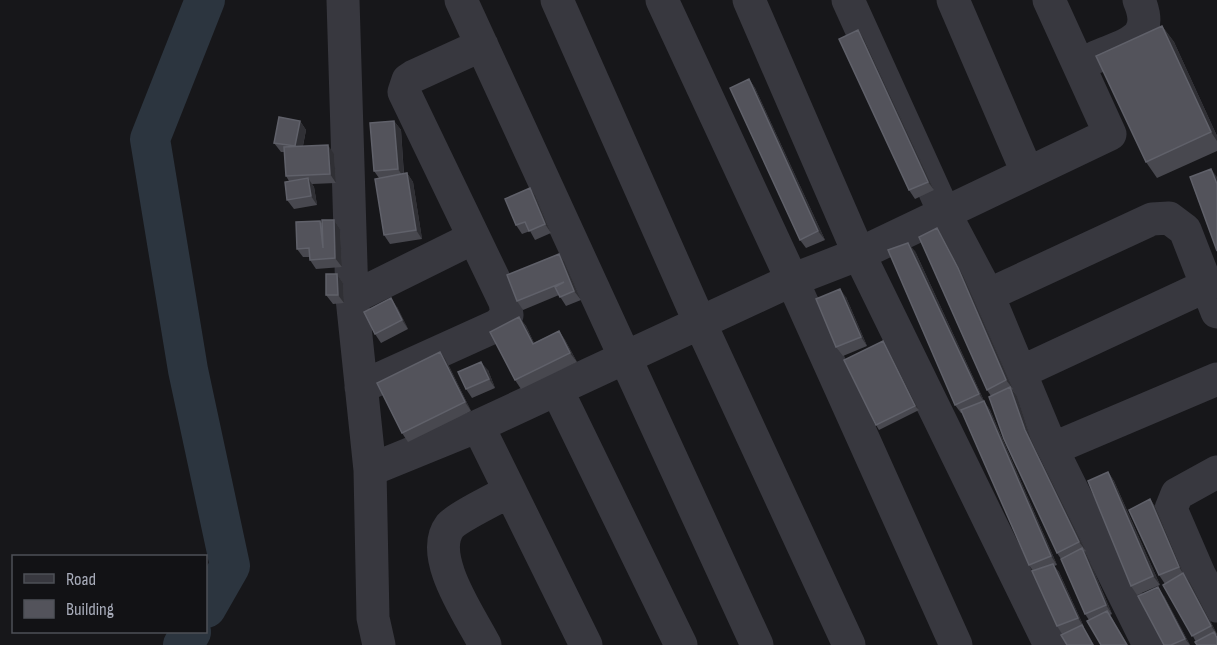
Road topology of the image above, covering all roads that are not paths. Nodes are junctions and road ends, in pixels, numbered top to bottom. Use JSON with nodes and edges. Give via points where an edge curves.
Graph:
{"nodes":[{"id":1,"x":343,"y":0,"type":"edge"},
{"id":2,"x":461,"y":0,"type":"edge"},
{"id":3,"x":557,"y":0,"type":"edge"},
{"id":4,"x":662,"y":0,"type":"edge"},
{"id":5,"x":749,"y":0,"type":"edge"},
{"id":6,"x":848,"y":0,"type":"edge"},
{"id":7,"x":953,"y":0,"type":"edge"},
{"id":8,"x":1049,"y":0,"type":"edge"},
{"id":9,"x":1139,"y":0,"type":"edge"},
{"id":10,"x":482,"y":45,"type":"junction"},
{"id":11,"x":1078,"y":65,"type":"junction"},
{"id":12,"x":1028,"y":172,"type":"junction"},
{"id":13,"x":944,"y":212,"type":"junction"},
{"id":14,"x":473,"y":238,"type":"junction"},
{"id":15,"x":860,"y":254,"type":"junction"},
{"id":16,"x":792,"y":280,"type":"junction"},
{"id":17,"x":988,"y":295,"type":"junction"},
{"id":18,"x":352,"y":298,"type":"junction"},
{"id":19,"x":1212,"y":299,"type":"edge"},
{"id":20,"x":700,"y":323,"type":"junction"},
{"id":21,"x":625,"y":357,"type":"junction"},
{"id":22,"x":1021,"y":372,"type":"junction"},
{"id":23,"x":1217,"y":379,"type":"edge"},
{"id":24,"x":361,"y":387,"type":"junction"},
{"id":25,"x":556,"y":388,"type":"junction"},
{"id":26,"x":478,"y":426,"type":"junction"},
{"id":27,"x":1052,"y":449,"type":"junction"},
{"id":28,"x":370,"y":470,"type":"junction"},
{"id":29,"x":1217,"y":472,"type":"edge"},
{"id":30,"x":510,"y":491,"type":"junction"},
{"id":31,"x":1209,"y":572,"type":"edge"},
{"id":32,"x":1217,"y":606,"type":"edge"},
{"id":33,"x":856,"y":642,"type":"edge"},
{"id":34,"x":379,"y":645,"type":"edge"},
{"id":35,"x":485,"y":645,"type":"edge"},
{"id":36,"x":586,"y":645,"type":"edge"},
{"id":37,"x":681,"y":645,"type":"edge"},
{"id":38,"x":757,"y":645,"type":"edge"},
{"id":39,"x":956,"y":645,"type":"edge"},
{"id":40,"x":1050,"y":645,"type":"edge"},
{"id":41,"x":1149,"y":645,"type":"edge"}],
"edges":[{"from":1,"to":18,"type":"street"},
{"from":2,"to":10,"type":"street"},
{"from":3,"to":20,"type":"street"},
{"from":4,"to":16,"type":"street"},
{"from":5,"to":15,"type":"street"},
{"from":6,"to":13,"type":"street"},
{"from":7,"to":12,"type":"street"},
{"from":8,"to":11,"type":"street"},
{"from":9,"to":11,"type":"street","via":[[1146,18],[1140,34],[1125,45]]},
{"from":10,"to":14,"type":"street","via":[[414,76],[405,89],[406,99]]},
{"from":10,"to":21,"type":"street"},
{"from":11,"to":12,"type":"street","via":[[1110,134]]},
{"from":12,"to":13,"type":"street"},
{"from":13,"to":15,"type":"street"},
{"from":13,"to":17,"type":"street"},
{"from":14,"to":18,"type":"street"},
{"from":14,"to":24,"type":"street","via":[[505,302],[504,321]]},
{"from":15,"to":16,"type":"street"},
{"from":15,"to":40,"type":"street"},
{"from":16,"to":20,"type":"street"},
{"from":16,"to":39,"type":"street"},
{"from":17,"to":19,"type":"street","via":[[1158,218],[1169,218],[1185,230]]},
{"from":17,"to":22,"type":"street"},
{"from":18,"to":24,"type":"street"},
{"from":19,"to":22,"type":"street"},
{"from":20,"to":21,"type":"street"},
{"from":20,"to":33,"type":"street"},
{"from":21,"to":25,"type":"street"},
{"from":21,"to":38,"type":"street"},
{"from":22,"to":27,"type":"street"},
{"from":23,"to":27,"type":"street"},
{"from":24,"to":28,"type":"street"},
{"from":25,"to":26,"type":"street"},
{"from":25,"to":37,"type":"street"},
{"from":26,"to":28,"type":"street"},
{"from":26,"to":30,"type":"street"},
{"from":27,"to":41,"type":"street"},
{"from":28,"to":34,"type":"street","via":[[373,618]]},
{"from":29,"to":31,"type":"street","via":[[1178,494],[1171,505],[1173,517]]},
{"from":30,"to":35,"type":"street","via":[[451,525],[442,549],[450,578]]},
{"from":30,"to":36,"type":"street"},
{"from":31,"to":32,"type":"street"}]}
